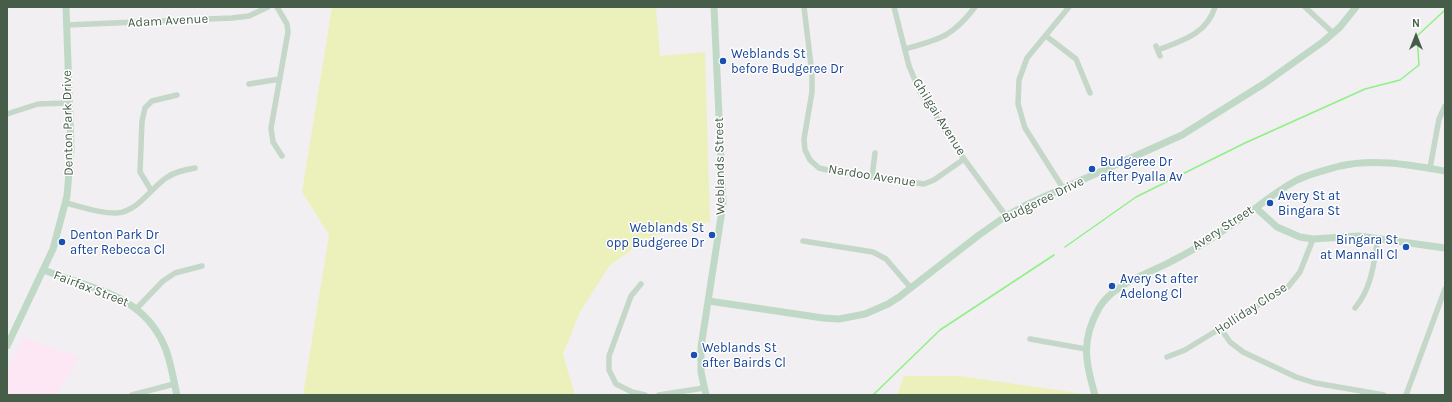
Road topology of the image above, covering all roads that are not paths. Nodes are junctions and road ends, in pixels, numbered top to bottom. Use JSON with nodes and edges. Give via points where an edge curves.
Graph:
{"nodes":[{"id":1,"x":66,"y":7,"type":"edge"},
{"id":2,"x":268,"y":7,"type":"edge"},
{"id":3,"x":277,"y":7,"type":"edge"},
{"id":4,"x":714,"y":7,"type":"edge"},
{"id":5,"x":804,"y":7,"type":"edge"},
{"id":6,"x":894,"y":7,"type":"edge"},
{"id":7,"x":975,"y":7,"type":"edge"},
{"id":8,"x":1069,"y":7,"type":"edge"},
{"id":9,"x":1215,"y":7,"type":"edge"},
{"id":10,"x":1305,"y":7,"type":"edge"},
{"id":11,"x":1356,"y":7,"type":"edge"},
{"id":12,"x":67,"y":25,"type":"junction"},
{"id":13,"x":1333,"y":33,"type":"junction"},
{"id":14,"x":1046,"y":36,"type":"junction"},
{"id":15,"x":904,"y":49,"type":"junction"},
{"id":16,"x":1160,"y":56,"type":"dead end"},
{"id":17,"x":280,"y":79,"type":"junction"},
{"id":18,"x":249,"y":84,"type":"dead end"},
{"id":19,"x":1090,"y":93,"type":"dead end"},
{"id":20,"x":178,"y":95,"type":"dead end"},
{"id":21,"x":69,"y":103,"type":"junction"},
{"id":22,"x":1445,"y":106,"type":"edge"},
{"id":23,"x":7,"y":114,"type":"edge"},
{"id":24,"x":876,"y":153,"type":"dead end"},
{"id":25,"x":282,"y":156,"type":"dead end"},
{"id":26,"x":964,"y":159,"type":"junction"},
{"id":27,"x":194,"y":168,"type":"dead end"},
{"id":28,"x":1430,"y":168,"type":"junction"},
{"id":29,"x":1445,"y":171,"type":"edge"},
{"id":30,"x":872,"y":177,"type":"junction"},
{"id":31,"x":1063,"y":188,"type":"junction"},
{"id":32,"x":151,"y":190,"type":"junction"},
{"id":33,"x":66,"y":203,"type":"junction"},
{"id":34,"x":1256,"y":208,"type":"junction"},
{"id":35,"x":1006,"y":216,"type":"junction"},
{"id":36,"x":1378,"y":238,"type":"junction"},
{"id":37,"x":1313,"y":240,"type":"junction"},
{"id":38,"x":803,"y":241,"type":"dead end"},
{"id":39,"x":1445,"y":248,"type":"edge"},
{"id":40,"x":202,"y":266,"type":"dead end"},
{"id":41,"x":44,"y":270,"type":"junction"},
{"id":42,"x":641,"y":284,"type":"dead end"},
{"id":43,"x":911,"y":288,"type":"junction"},
{"id":44,"x":1445,"y":289,"type":"edge"},
{"id":45,"x":709,"y":301,"type":"junction"},
{"id":46,"x":137,"y":308,"type":"junction"},
{"id":47,"x":1355,"y":308,"type":"dead end"},
{"id":48,"x":1221,"y":329,"type":"junction"},
{"id":49,"x":1030,"y":339,"type":"dead end"},
{"id":50,"x":7,"y":346,"type":"edge"},
{"id":51,"x":1086,"y":349,"type":"junction"},
{"id":52,"x":1167,"y":357,"type":"dead end"},
{"id":53,"x":174,"y":384,"type":"junction"},
{"id":54,"x":705,"y":391,"type":"edge"},
{"id":55,"x":132,"y":395,"type":"edge"},
{"id":56,"x":177,"y":395,"type":"edge"},
{"id":57,"x":645,"y":395,"type":"edge"},
{"id":58,"x":659,"y":395,"type":"edge"},
{"id":59,"x":1095,"y":395,"type":"edge"},
{"id":60,"x":1384,"y":395,"type":"edge"},
{"id":61,"x":1406,"y":395,"type":"edge"}],
"edges":[{"from":1,"to":12,"type":"street","name":"Denton Park Drive"},
{"from":2,"to":12,"type":"street","name":"Adam Avenue","via":[[249,16],[232,18]]},
{"from":3,"to":17,"type":"street","via":[[288,24]]},
{"from":4,"to":45,"type":"street","name":"Weblands Street","via":[[724,204]]},
{"from":5,"to":30,"type":"street","name":"Nardoo Avenue","via":[[812,74],[812,92],[804,139],[805,150],[810,160],[819,168]]},
{"from":6,"to":15,"type":"street","name":"Ghilgai Avenue"},
{"from":7,"to":15,"type":"street","via":[[951,33],[939,40]]},
{"from":8,"to":14,"type":"street"},
{"from":9,"to":16,"type":"street","via":[[1199,31],[1189,38],[1157,48]]},
{"from":10,"to":13,"type":"street"},
{"from":11,"to":13,"type":"street","name":"Budgeree Drive"},
{"from":12,"to":21,"type":"street","name":"Denton Park Drive"},
{"from":13,"to":31,"type":"street","name":"Budgeree Drive","via":[[1265,83],[1182,135]]},
{"from":14,"to":19,"type":"street","via":[[1076,59]]},
{"from":14,"to":31,"type":"street","via":[[1027,58],[1019,80],[1018,104],[1025,128]]},
{"from":15,"to":26,"type":"street","name":"Ghilgai Avenue","via":[[908,66],[920,92]]},
{"from":17,"to":18,"type":"street"},
{"from":17,"to":25,"type":"street","via":[[271,128],[273,142]]},
{"from":20,"to":32,"type":"street","via":[[152,101],[145,108],[140,172]]},
{"from":21,"to":23,"type":"street","via":[[38,104]]},
{"from":21,"to":33,"type":"street","name":"Denton Park Drive","via":[[71,157]]},
{"from":22,"to":28,"type":"street"},
{"from":24,"to":30,"type":"street"},
{"from":26,"to":30,"type":"street","name":"Nardoo Avenue","via":[[924,184]]},
{"from":26,"to":35,"type":"street","name":"Ghilgai Avenue"},
{"from":27,"to":32,"type":"street","via":[[167,177]]},
{"from":28,"to":29,"type":"street","name":"Avery Street"},
{"from":28,"to":34,"type":"street","name":"Avery Street","via":[[1375,162],[1340,166],[1298,179]]},
{"from":31,"to":35,"type":"street","name":"Budgeree Drive"},
{"from":32,"to":33,"type":"street","via":[[137,206],[123,212],[111,213]]},
{"from":33,"to":41,"type":"street","name":"Denton Park Drive","via":[[56,240]]},
{"from":34,"to":37,"type":"street","via":[[1277,227]]},
{"from":34,"to":51,"type":"street","name":"Avery Street","via":[[1174,261],[1130,281],[1115,292],[1100,306],[1088,332]]},
{"from":35,"to":43,"type":"street","name":"Budgeree Drive"},
{"from":36,"to":37,"type":"street","via":[[1347,236]]},
{"from":36,"to":39,"type":"street"},
{"from":36,"to":47,"type":"street","via":[[1368,284]]},
{"from":37,"to":48,"type":"street","name":"Holliday Close","via":[[1300,272],[1288,287]]},
{"from":38,"to":43,"type":"street","via":[[873,252],[886,259]]},
{"from":40,"to":46,"type":"street","via":[[175,273],[163,281]]},
{"from":41,"to":46,"type":"street","name":"Fairfax Street","via":[[112,294]]},
{"from":41,"to":50,"type":"street","name":"Denton Park Drive"},
{"from":42,"to":57,"type":"street","via":[[631,296],[609,356],[608,370],[616,384]]},
{"from":43,"to":45,"type":"street","name":"Budgeree Drive","via":[[876,310],[839,319]]},
{"from":44,"to":61,"type":"street"},
{"from":45,"to":54,"type":"street","name":"Weblands Street","via":[[701,347],[701,372]]},
{"from":46,"to":53,"type":"street","name":"Fairfax Street","via":[[159,333],[165,346]]},
{"from":48,"to":52,"type":"street","name":"Holliday Close","via":[[1178,354]]},
{"from":48,"to":60,"type":"street","via":[[1230,342],[1243,352],[1296,377]]},
{"from":49,"to":51,"type":"street"},
{"from":51,"to":59,"type":"street","name":"Avery Street","via":[[1088,371]]},
{"from":53,"to":55,"type":"street"},
{"from":53,"to":56,"type":"street","name":"Fairfax Street"},
{"from":54,"to":58,"type":"street"}]}
